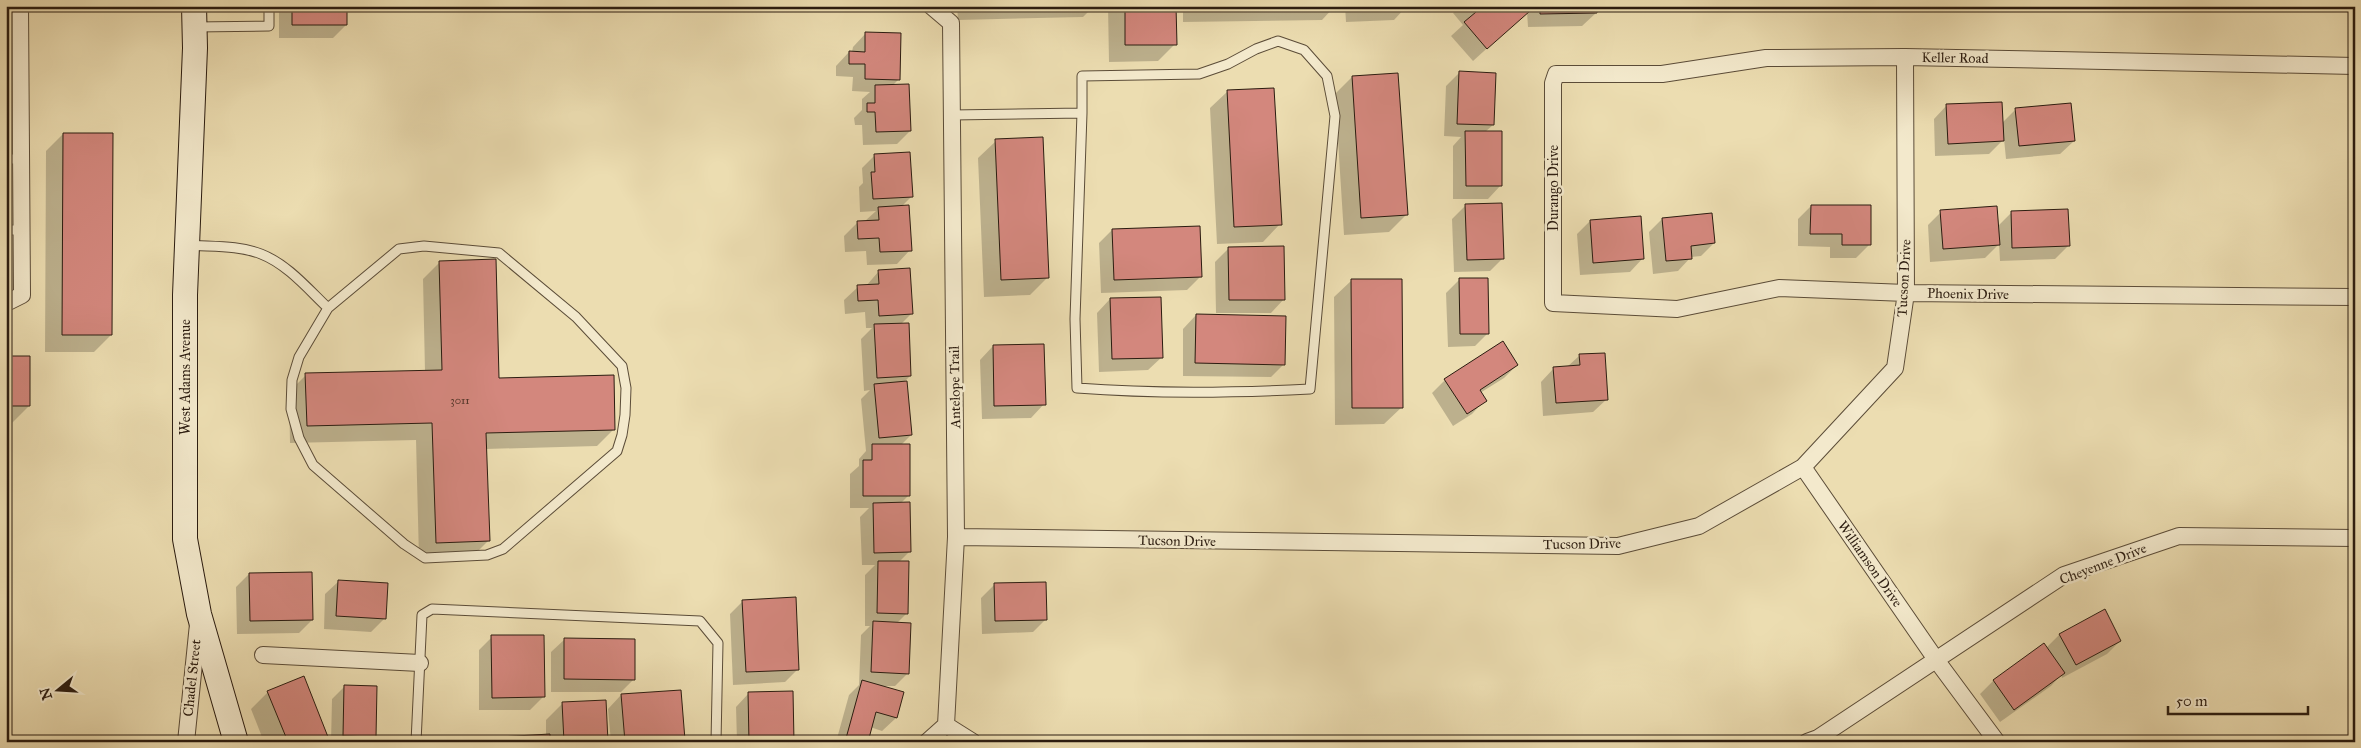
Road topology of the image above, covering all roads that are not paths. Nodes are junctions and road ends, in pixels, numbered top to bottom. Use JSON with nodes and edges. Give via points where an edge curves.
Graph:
{"nodes":[{"id":1,"x":269,"y":6,"type":"edge"},
{"id":2,"x":931,"y":6,"type":"edge"},
{"id":3,"x":15,"y":10,"type":"edge"},
{"id":4,"x":194,"y":16,"type":"edge"},
{"id":5,"x":1905,"y":57,"type":"junction"},
{"id":6,"x":2355,"y":66,"type":"edge"},
{"id":7,"x":1556,"y":74,"type":"joint"},
{"id":8,"x":1082,"y":113,"type":"junction"},
{"id":9,"x":952,"y":116,"type":"junction"},
{"id":10,"x":14,"y":159,"type":"edge"},
{"id":11,"x":14,"y":230,"type":"edge"},
{"id":12,"x":187,"y":245,"type":"junction"},
{"id":13,"x":1906,"y":293,"type":"junction"},
{"id":14,"x":2355,"y":297,"type":"edge"},
{"id":15,"x":1553,"y":303,"type":"joint"},
{"id":16,"x":6,"y":304,"type":"edge"},
{"id":17,"x":328,"y":308,"type":"junction"},
{"id":18,"x":1803,"y":467,"type":"junction"},
{"id":19,"x":956,"y":538,"type":"junction"},
{"id":20,"x":2355,"y":538,"type":"edge"},
{"id":21,"x":199,"y":614,"type":"junction"},
{"id":22,"x":263,"y":655,"type":"dead end"},
{"id":23,"x":1937,"y":661,"type":"junction"},
{"id":24,"x":420,"y":663,"type":"junction"},
{"id":25,"x":946,"y":725,"type":"junction"},
{"id":26,"x":186,"y":742,"type":"edge"},
{"id":27,"x":236,"y":742,"type":"edge"},
{"id":28,"x":416,"y":742,"type":"edge"},
{"id":29,"x":716,"y":742,"type":"edge"},
{"id":30,"x":927,"y":742,"type":"edge"},
{"id":31,"x":974,"y":742,"type":"edge"},
{"id":32,"x":1807,"y":742,"type":"edge"},
{"id":33,"x":1996,"y":742,"type":"edge"}],
"edges":[{"from":1,"to":4,"type":"lane","via":[[269,26]]},
{"from":2,"to":9,"type":"street","name":"Antelope Trail","via":[[951,23]]},
{"from":3,"to":10,"type":"street"},
{"from":4,"to":12,"type":"main road","name":"West Adams Avenue"},
{"from":5,"to":6,"type":"street","name":"Keller Road"},
{"from":5,"to":7,"type":"street","name":"Keller Road","via":[[1766,58],[1662,74]]},
{"from":5,"to":13,"type":"street","name":"Tucson Drive"},
{"from":7,"to":15,"type":"street","name":"Durango Drive","via":[[1553,83]]},
{"from":8,"to":8,"type":"lane","via":[[1082,76],[1199,74],[1278,41],[1304,50],[1327,76],[1335,116],[1310,389],[1225,394],[1077,388],[1075,319]]},
{"from":8,"to":9,"type":"lane"},
{"from":9,"to":19,"type":"street","name":"Antelope Trail"},
{"from":10,"to":11,"type":"street"},
{"from":11,"to":16,"type":"street","via":[[22,295]]},
{"from":12,"to":17,"type":"lane","via":[[242,249],[262,254],[282,266]]},
{"from":12,"to":21,"type":"main road","name":"West Adams Avenue","via":[[185,539]]},
{"from":13,"to":14,"type":"street","name":"Phoenix Drive"},
{"from":13,"to":15,"type":"street","name":"Phoenix Drive","via":[[1778,288],[1676,309]]},
{"from":13,"to":18,"type":"street","name":"Tucson Drive","via":[[1895,368]]},
{"from":17,"to":17,"type":"lane","via":[[299,357],[292,380],[291,409],[299,438],[314,465],[404,544],[425,558],[488,555],[503,549],[617,451],[625,415],[626,388],[622,366],[576,317],[499,253],[424,246],[399,249]]},
{"from":18,"to":19,"type":"street","name":"Tucson Drive","via":[[1699,526],[1618,546]]},
{"from":18,"to":23,"type":"street","name":"Williamson Drive"},
{"from":19,"to":25,"type":"street","name":"Antelope Trail"},
{"from":20,"to":23,"type":"street","name":"Cheyenne Drive","via":[[2179,536],[2064,575]]},
{"from":21,"to":26,"type":"street","name":"Chadel Street"},
{"from":21,"to":27,"type":"main road","name":"West Adams Avenue"},
{"from":22,"to":24,"type":"street"},
{"from":23,"to":32,"type":"street","name":"Cheyenne Drive"},
{"from":23,"to":33,"type":"street","name":"Williamson Drive"},
{"from":24,"to":28,"type":"lane"},
{"from":24,"to":29,"type":"lane","via":[[422,615],[432,609],[700,621],[718,643]]},
{"from":25,"to":30,"type":"street"},
{"from":25,"to":31,"type":"street"}]}
